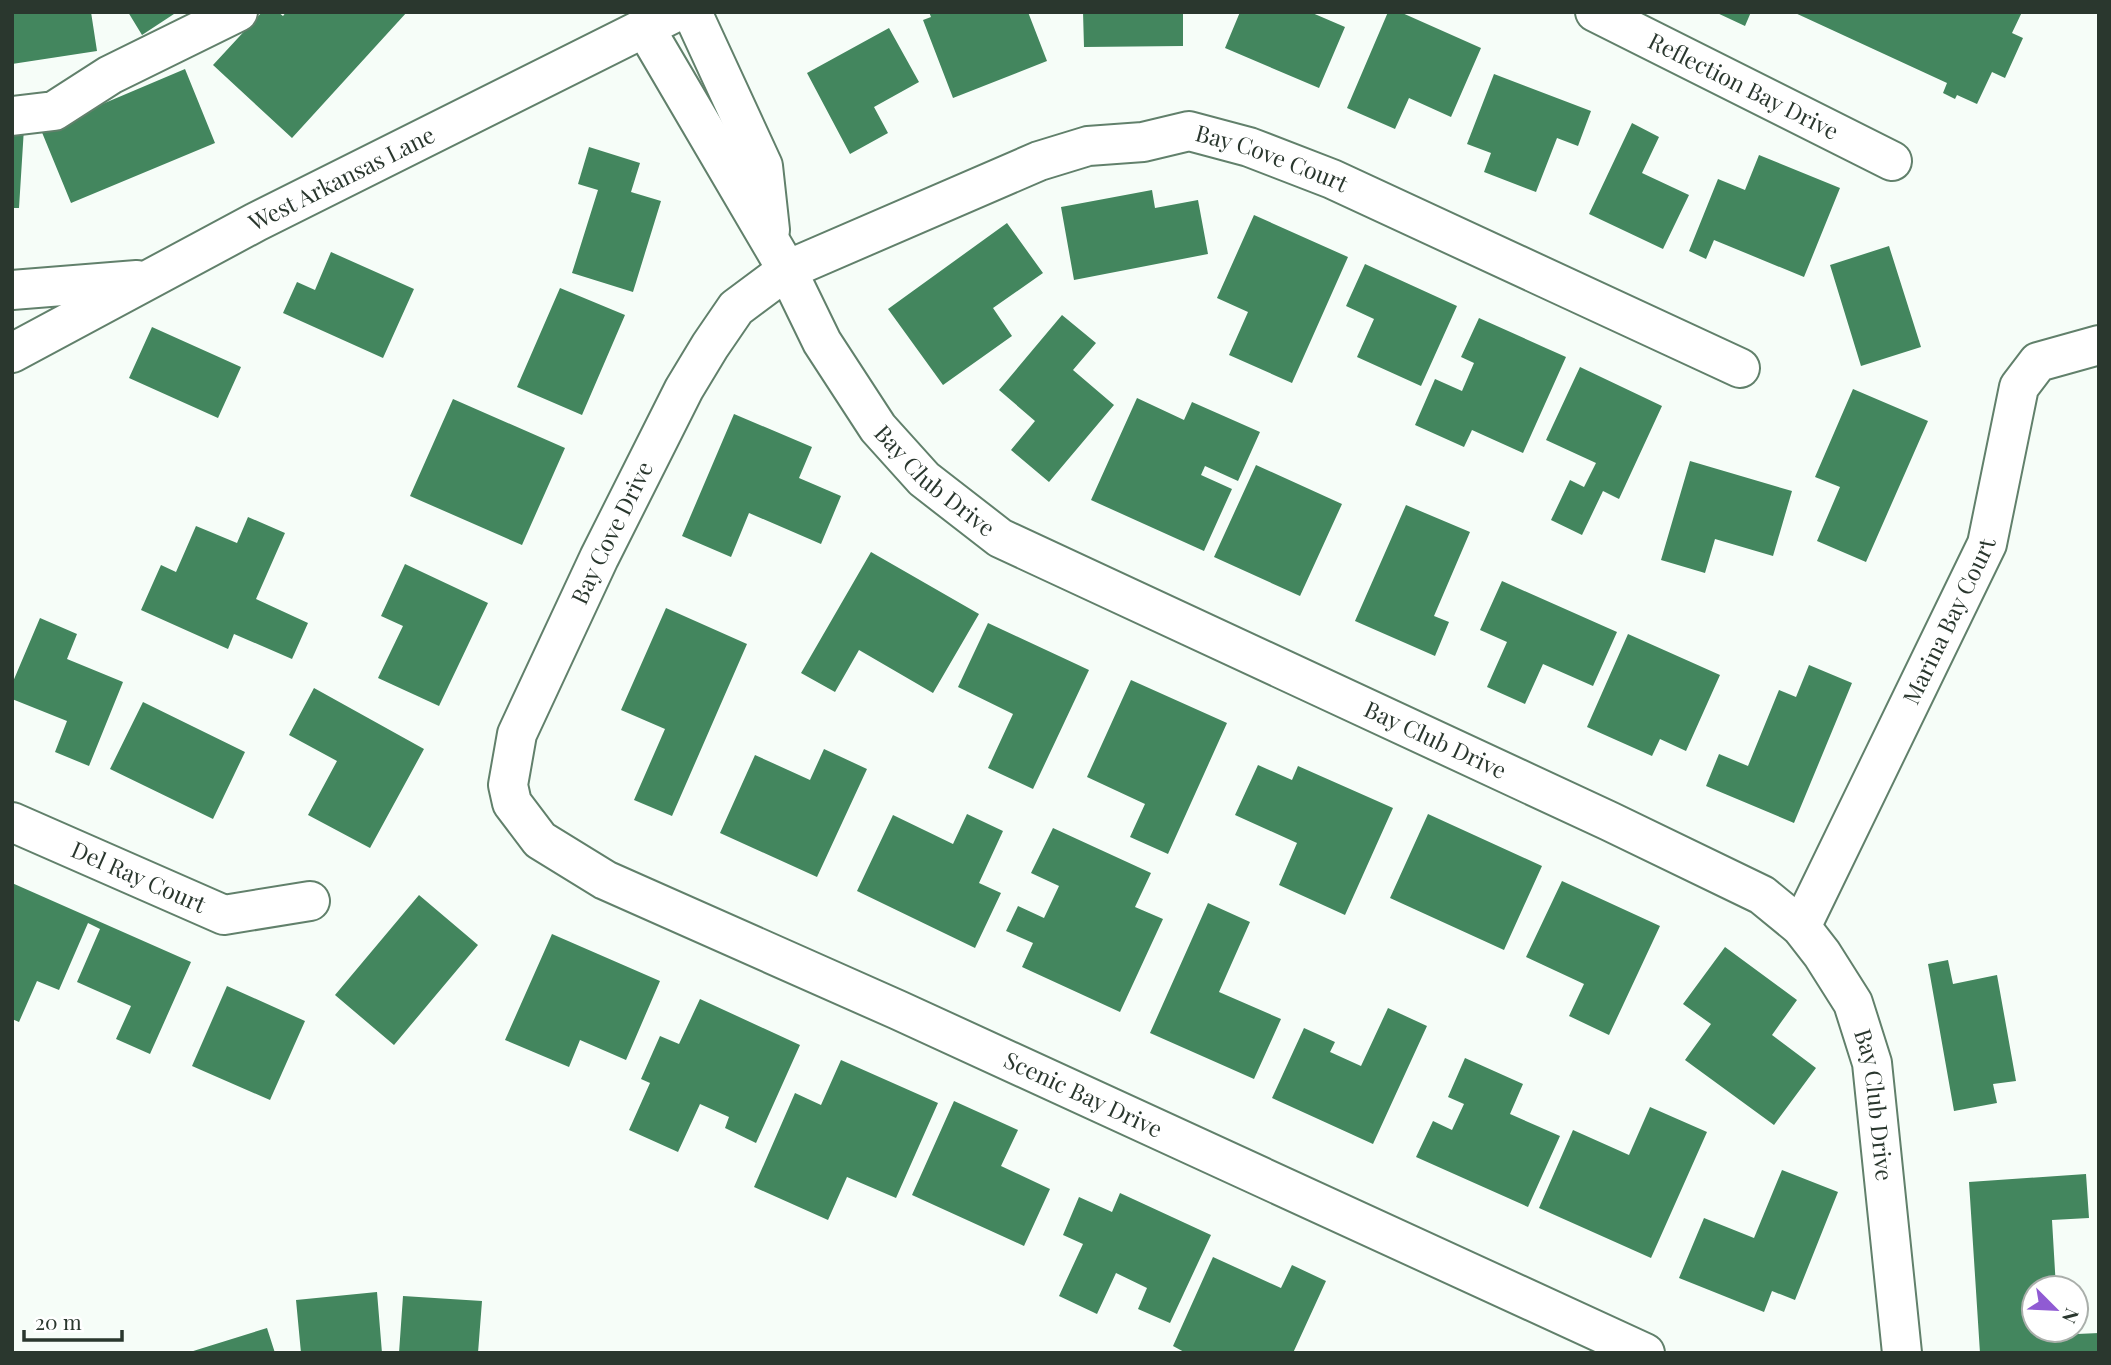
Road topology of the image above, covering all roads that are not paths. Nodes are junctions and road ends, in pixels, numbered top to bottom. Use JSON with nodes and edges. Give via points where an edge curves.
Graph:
{"nodes":[{"id":1,"x":238,"y":12,"type":"edge"},
{"id":2,"x":692,"y":12,"type":"edge"},
{"id":3,"x":1595,"y":12,"type":"edge"},
{"id":4,"x":661,"y":20,"type":"edge"},
{"id":5,"x":12,"y":116,"type":"edge"},
{"id":6,"x":1892,"y":161,"type":"dead end"},
{"id":7,"x":779,"y":256,"type":"junction"},
{"id":8,"x":153,"y":279,"type":"junction"},
{"id":9,"x":12,"y":290,"type":"edge"},
{"id":10,"x":2099,"y":345,"type":"edge"},
{"id":11,"x":12,"y":353,"type":"edge"},
{"id":12,"x":1740,"y":368,"type":"dead end"},
{"id":13,"x":12,"y":822,"type":"edge"},
{"id":14,"x":529,"y":826,"type":"joint"},
{"id":15,"x":310,"y":901,"type":"dead end"},
{"id":16,"x":1801,"y":927,"type":"junction"},
{"id":17,"x":1642,"y":1352,"type":"edge"},
{"id":18,"x":1902,"y":1353,"type":"edge"}],
"edges":[{"from":1,"to":5,"type":"street","via":[[110,75],[54,111]]},
{"from":2,"to":7,"type":"street","name":"Bay Club Drive","via":[[763,166]]},
{"from":3,"to":6,"type":"street","name":"Reflection Bay Drive"},
{"from":4,"to":7,"type":"street","name":"Bay Club Drive"},
{"from":4,"to":8,"type":"street","name":"West Arkansas Lane","via":[[256,222]]},
{"from":7,"to":12,"type":"street","name":"Bay Cove Court","via":[[1039,160],[1088,146],[1143,142],[1189,131],[1249,147],[1332,179]]},
{"from":7,"to":14,"type":"street","name":"Bay Cove Drive","via":[[736,308],[684,389],[517,734],[508,785],[512,803]]},
{"from":7,"to":16,"type":"street","name":"Bay Club Drive","via":[[822,342],[878,428],[924,479],[1000,538],[1762,895]]},
{"from":8,"to":9,"type":"street"},
{"from":8,"to":11,"type":"street","name":"West Arkansas Lane"},
{"from":10,"to":16,"type":"street","name":"Marina Bay Court","via":[[2038,362],[2019,387],[1987,544]]},
{"from":13,"to":15,"type":"street","name":"Del Ray Court","via":[[224,915]]},
{"from":14,"to":17,"type":"street","name":"Scenic Bay Drive","via":[[540,840],[605,880]]},
{"from":16,"to":18,"type":"street","name":"Bay Club Drive","via":[[1853,1003],[1872,1062]]}]}
